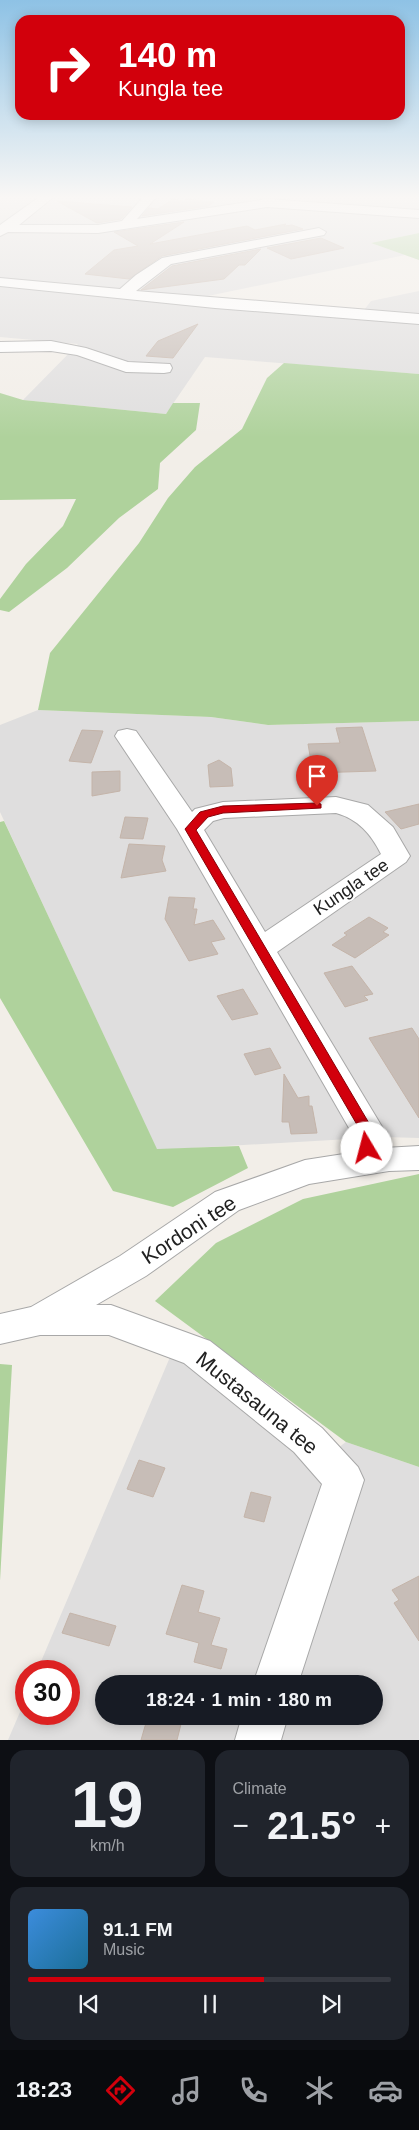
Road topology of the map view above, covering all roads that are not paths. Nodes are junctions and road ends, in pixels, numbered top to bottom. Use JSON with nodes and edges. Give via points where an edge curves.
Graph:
{"nodes":[{"id":1,"x":144,"y":276,"type":"edge"},
{"id":2,"x":0,"y":282,"type":"edge"},
{"id":3,"x":124,"y":294,"type":"junction"},
{"id":4,"x":419,"y":319,"type":"edge"},
{"id":5,"x":0,"y":347,"type":"edge"},
{"id":6,"x":164,"y":368,"type":"dead end"},
{"id":7,"x":127,"y":736,"type":"dead end"},
{"id":8,"x":190,"y":829,"type":"junction"},
{"id":9,"x":261,"y":950,"type":"junction"},
{"id":10,"x":419,"y":1158,"type":"edge"},
{"id":11,"x":365,"y":1162,"type":"junction"},
{"id":12,"x":40,"y":1320,"type":"junction"},
{"id":13,"x":0,"y":1328,"type":"edge"},
{"id":14,"x":278,"y":1675,"type":"edge"},
{"id":15,"x":262,"y":1725,"type":"edge"},
{"id":16,"x":258,"y":1740,"type":"edge"}],
"edges":[{"from":1,"to":3,"type":"street"},
{"from":2,"to":3,"type":"street"},
{"from":3,"to":4,"type":"street"},
{"from":5,"to":6,"type":"street","via":[[51,346],[80,351],[126,367]]},
{"from":7,"to":8,"type":"street"},
{"from":8,"to":9,"type":"street"},
{"from":8,"to":9,"type":"street","name":"Kungla tee","via":[[204,815],[223,810],[336,806],[359,811],[384,833],[396,856]]},
{"from":9,"to":11,"type":"street","via":[[370,1135]]},
{"from":10,"to":11,"type":"street","name":"Kordoni tee"},
{"from":11,"to":12,"type":"street","name":"Kordoni tee","via":[[306,1172],[227,1201],[133,1266]]},
{"from":12,"to":13,"type":"street","name":"Kordoni tee"},
{"from":12,"to":14,"type":"street","name":"Mustasauna tee","via":[[111,1320],[197,1352],[308,1440],[344,1480]]},
{"from":15,"to":16,"type":"street"}]}
